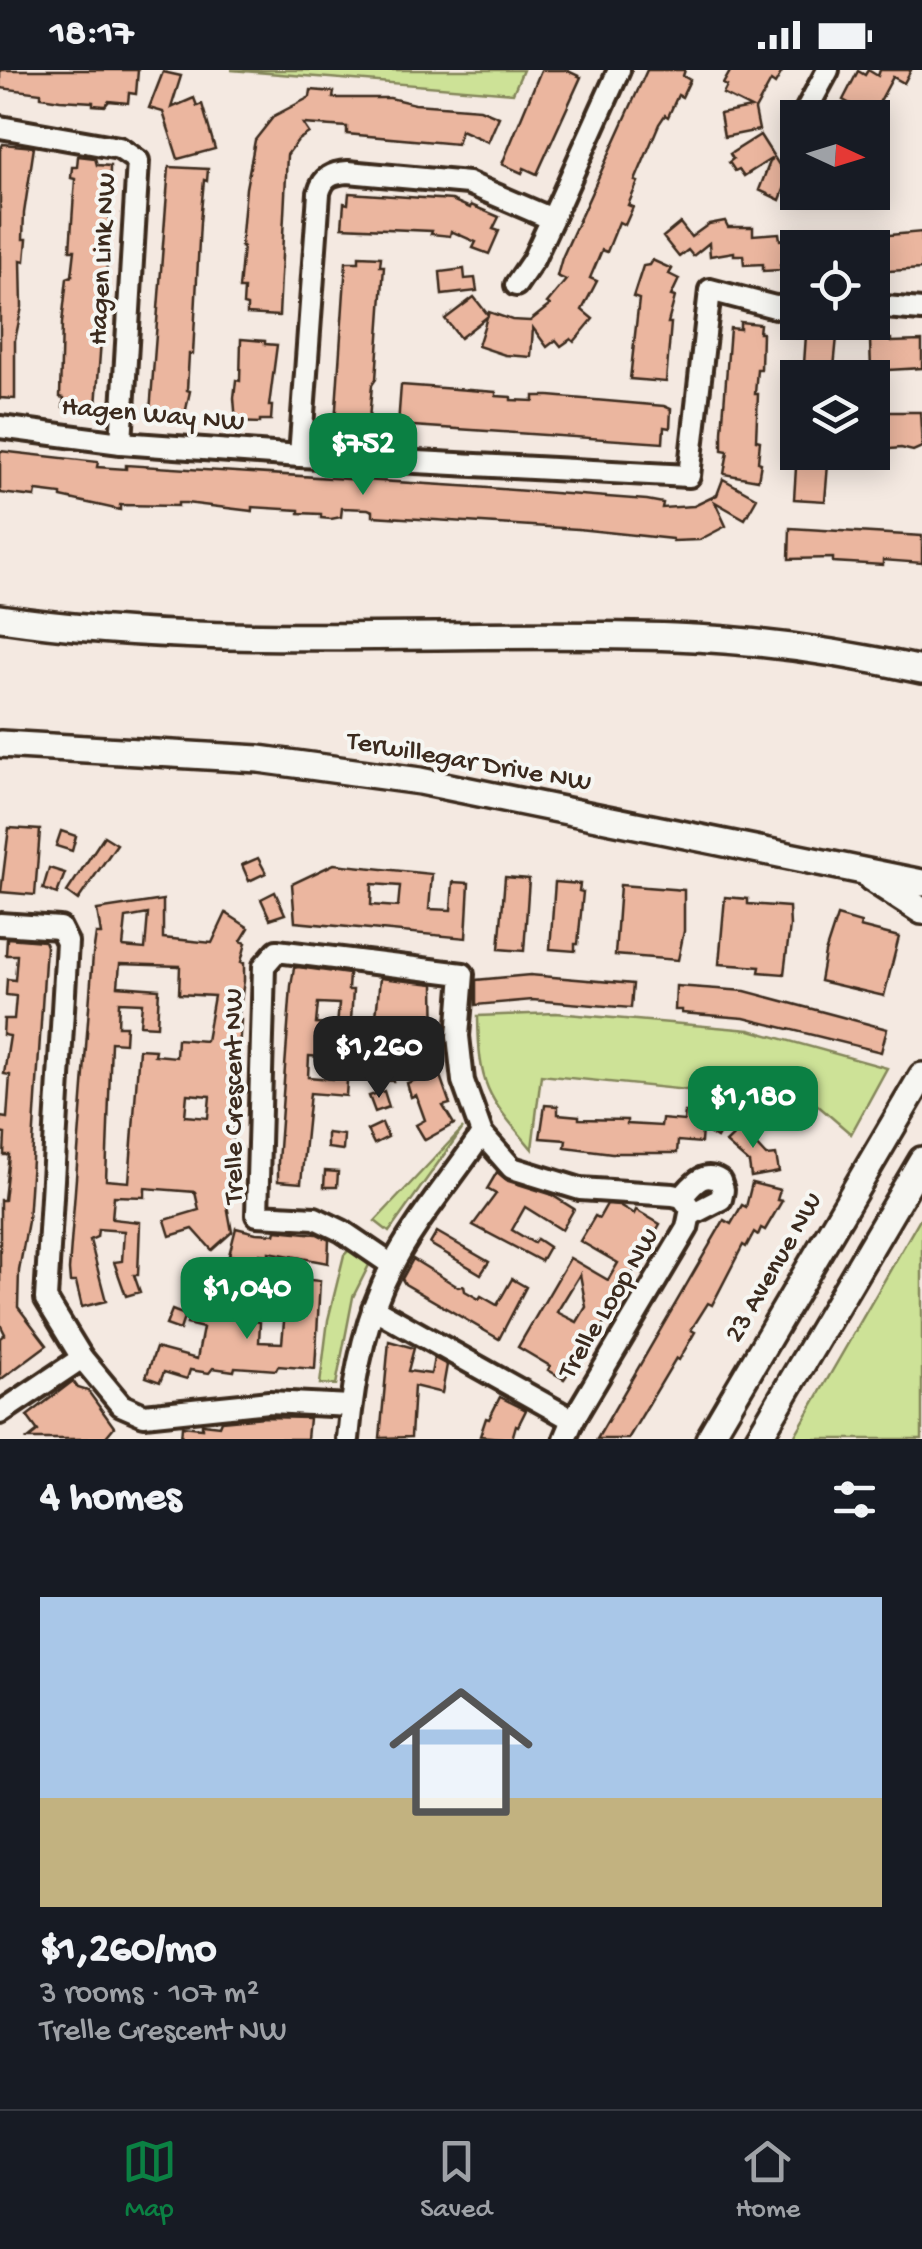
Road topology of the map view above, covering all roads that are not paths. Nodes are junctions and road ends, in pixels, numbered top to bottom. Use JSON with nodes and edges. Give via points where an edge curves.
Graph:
{"nodes":[{"id":1,"x":618,"y":70,"type":"edge"},
{"id":2,"x":828,"y":70,"type":"edge"},
{"id":3,"x":812,"y":100,"type":"edge"},
{"id":4,"x":0,"y":127,"type":"edge"},
{"id":5,"x":552,"y":219,"type":"junction"},
{"id":6,"x":516,"y":285,"type":"dead end"},
{"id":7,"x":780,"y":306,"type":"edge"},
{"id":8,"x":890,"y":307,"type":"edge"},
{"id":9,"x":922,"y":310,"type":"edge"},
{"id":10,"x":0,"y":427,"type":"edge"},
{"id":11,"x":120,"y":443,"type":"junction"},
{"id":12,"x":300,"y":456,"type":"junction"},
{"id":13,"x":0,"y":618,"type":"edge"},
{"id":14,"x":922,"y":670,"type":"edge"},
{"id":15,"x":0,"y":744,"type":"edge"},
{"id":16,"x":858,"y":870,"type":"junction"},
{"id":17,"x":922,"y":883,"type":"edge"},
{"id":18,"x":922,"y":911,"type":"edge"},
{"id":19,"x":0,"y":924,"type":"edge"},
{"id":20,"x":922,"y":1076,"type":"edge"},
{"id":21,"x":482,"y":1134,"type":"junction"},
{"id":22,"x":922,"y":1160,"type":"edge"},
{"id":23,"x":392,"y":1265,"type":"junction"},
{"id":24,"x":373,"y":1308,"type":"junction"},
{"id":25,"x":82,"y":1358,"type":"junction"},
{"id":26,"x":351,"y":1406,"type":"junction"},
{"id":27,"x":0,"y":1413,"type":"edge"},
{"id":28,"x":569,"y":1430,"type":"edge"},
{"id":29,"x":348,"y":1439,"type":"edge"},
{"id":30,"x":710,"y":1439,"type":"edge"},
{"id":31,"x":758,"y":1439,"type":"edge"}],
"edges":[{"from":1,"to":5,"type":"street"},
{"from":2,"to":3,"type":"street"},
{"from":4,"to":11,"type":"street","name":"Hagen Link NW","via":[[119,148],[138,162]]},
{"from":5,"to":6,"type":"street"},
{"from":5,"to":12,"type":"street","via":[[468,183],[348,172],[325,179]]},
{"from":7,"to":12,"type":"street","name":"Hagen Way NW","via":[[710,290],[689,476]]},
{"from":8,"to":9,"type":"street"},
{"from":10,"to":11,"type":"street","name":"Hagen Way NW"},
{"from":11,"to":12,"type":"street","name":"Hagen Way NW"},
{"from":13,"to":14,"type":"main road","via":[[222,636],[675,636],[800,647]]},
{"from":15,"to":16,"type":"main road","name":"Terwillegar Drive NW","via":[[259,760],[420,781]]},
{"from":16,"to":17,"type":"main road","name":"Terwillegar Drive NW"},
{"from":16,"to":18,"type":"main road"},
{"from":19,"to":25,"type":"street","via":[[60,928],[68,942],[46,1298]]},
{"from":20,"to":30,"type":"main road","name":"23 Avenue NW"},
{"from":21,"to":23,"type":"street"},
{"from":21,"to":23,"type":"street","name":"Trelle Crescent NW","via":[[461,1066],[463,974],[277,951],[264,966],[257,1216],[315,1218]]},
{"from":21,"to":28,"type":"street","name":"Trelle Loop NW","via":[[512,1168],[580,1188],[688,1206]]},
{"from":22,"to":31,"type":"main road"},
{"from":23,"to":24,"type":"street"},
{"from":24,"to":26,"type":"street"},
{"from":24,"to":28,"type":"street","name":"Trelle Loop NW"},
{"from":25,"to":26,"type":"street","via":[[121,1405],[144,1415],[269,1402]]},
{"from":25,"to":27,"type":"street"},
{"from":26,"to":29,"type":"street"}]}
